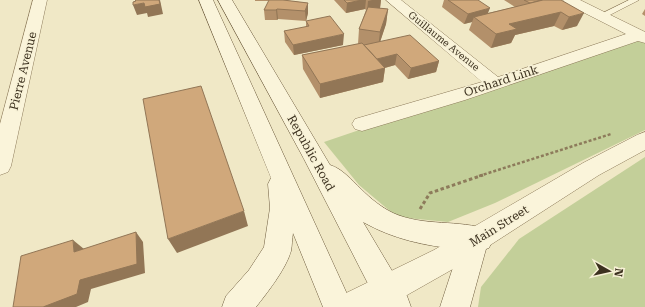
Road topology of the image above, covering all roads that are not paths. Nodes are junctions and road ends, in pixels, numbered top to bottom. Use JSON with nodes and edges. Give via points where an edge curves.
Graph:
{"nodes":[{"id":1,"x":40,"y":0,"type":"edge"},
{"id":2,"x":206,"y":0,"type":"edge"},
{"id":3,"x":225,"y":0,"type":"edge"},
{"id":4,"x":393,"y":0,"type":"edge"},
{"id":5,"x":570,"y":0,"type":"edge"},
{"id":6,"x":635,"y":0,"type":"edge"},
{"id":7,"x":601,"y":16,"type":"junction"},
{"id":8,"x":642,"y":36,"type":"edge"},
{"id":9,"x":495,"y":83,"type":"junction"},
{"id":10,"x":362,"y":124,"type":"dead end"},
{"id":11,"x":645,"y":140,"type":"edge"},
{"id":12,"x":315,"y":159,"type":"junction"},
{"id":13,"x":278,"y":164,"type":"junction"},
{"id":14,"x":0,"y":166,"type":"edge"},
{"id":15,"x":478,"y":240,"type":"junction"},
{"id":16,"x":391,"y":299,"type":"edge"},
{"id":17,"x":237,"y":307,"type":"edge"},
{"id":18,"x":338,"y":307,"type":"edge"},
{"id":19,"x":351,"y":307,"type":"edge"},
{"id":20,"x":455,"y":307,"type":"edge"}],
"edges":[{"from":1,"to":14,"type":"street","name":"Pierre Avenue"},
{"from":2,"to":13,"type":"street"},
{"from":3,"to":12,"type":"street","name":"Republic Road"},
{"from":4,"to":9,"type":"street","name":"Guillaume Avenue"},
{"from":5,"to":7,"type":"street"},
{"from":6,"to":7,"type":"lane"},
{"from":7,"to":8,"type":"street"},
{"from":8,"to":9,"type":"street","name":"Orchard Link"},
{"from":9,"to":10,"type":"street","name":"Orchard Link"},
{"from":11,"to":15,"type":"street","name":"Main Street","via":[[592,169]]},
{"from":12,"to":15,"type":"street","via":[[372,214],[398,227],[428,235]]},
{"from":12,"to":16,"type":"street","name":"Republic Road"},
{"from":13,"to":17,"type":"street","via":[[283,208],[277,252]]},
{"from":13,"to":18,"type":"street"},
{"from":15,"to":16,"type":"street","name":"Main Street"},
{"from":15,"to":20,"type":"street"},
{"from":16,"to":19,"type":"street","name":"Main Street"}]}
